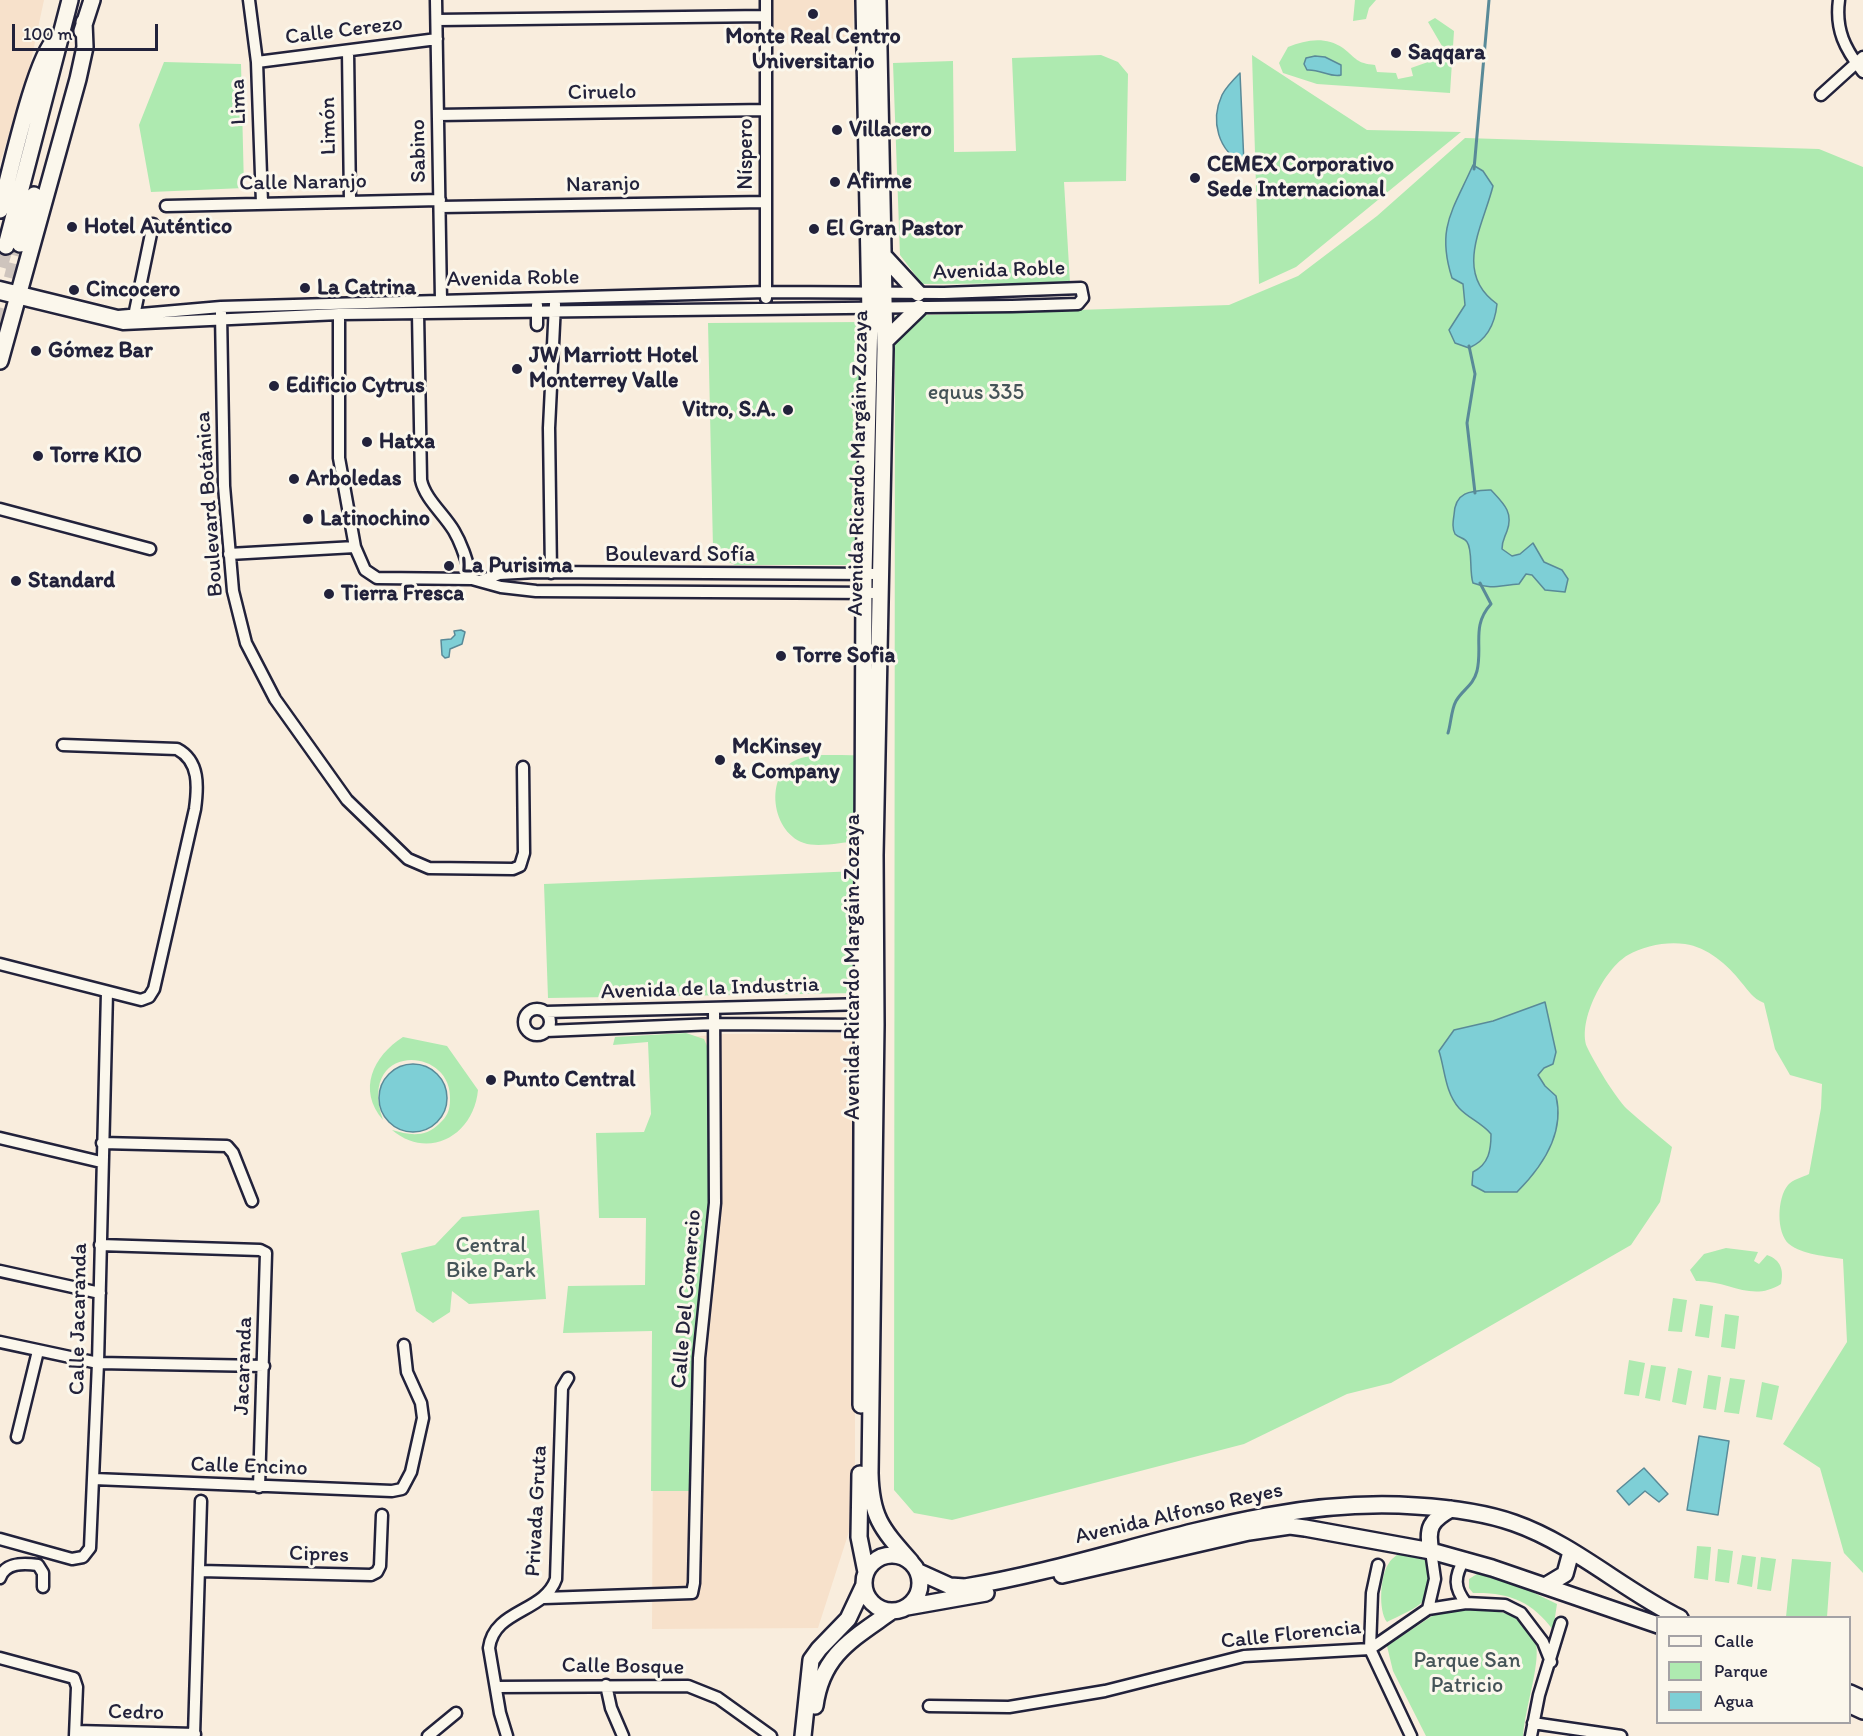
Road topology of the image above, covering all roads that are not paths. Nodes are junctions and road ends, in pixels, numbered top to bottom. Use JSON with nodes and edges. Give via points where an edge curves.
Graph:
{"nodes":[{"id":1,"x":70,"y":0,"type":"edge"},
{"id":2,"x":92,"y":0,"type":"edge"},
{"id":3,"x":249,"y":0,"type":"edge"},
{"id":4,"x":436,"y":0,"type":"edge"},
{"id":5,"x":766,"y":0,"type":"edge"},
{"id":6,"x":864,"y":0,"type":"edge"},
{"id":7,"x":878,"y":0,"type":"edge"},
{"id":8,"x":1839,"y":0,"type":"edge"},
{"id":9,"x":766,"y":16,"type":"junction"},
{"id":10,"x":437,"y":20,"type":"junction"},
{"id":11,"x":60,"y":38,"type":"junction"},
{"id":12,"x":437,"y":39,"type":"junction"},
{"id":13,"x":348,"y":51,"type":"junction"},
{"id":14,"x":257,"y":62,"type":"junction"},
{"id":15,"x":1861,"y":64,"type":"edge"},
{"id":16,"x":1821,"y":95,"type":"dead end"},
{"id":17,"x":766,"y":110,"type":"junction"},
{"id":18,"x":438,"y":115,"type":"junction"},
{"id":19,"x":350,"y":201,"type":"junction"},
{"id":20,"x":766,"y":202,"type":"junction"},
{"id":21,"x":262,"y":203,"type":"junction"},
{"id":22,"x":440,"y":204,"type":"junction"},
{"id":23,"x":166,"y":206,"type":"dead end"},
{"id":24,"x":0,"y":210,"type":"edge"},
{"id":25,"x":153,"y":224,"type":"dead end"},
{"id":26,"x":14,"y":245,"type":"edge"},
{"id":27,"x":882,"y":254,"type":"junction"},
{"id":28,"x":0,"y":287,"type":"edge"},
{"id":29,"x":1011,"y":291,"type":"junction"},
{"id":30,"x":766,"y":292,"type":"junction"},
{"id":31,"x":0,"y":294,"type":"edge"},
{"id":32,"x":18,"y":294,"type":"junction"},
{"id":33,"x":537,"y":298,"type":"junction"},
{"id":34,"x":555,"y":298,"type":"junction"},
{"id":35,"x":441,"y":300,"type":"junction"},
{"id":36,"x":877,"y":300,"type":"junction"},
{"id":37,"x":918,"y":300,"type":"junction"},
{"id":38,"x":1012,"y":306,"type":"junction"},
{"id":39,"x":766,"y":308,"type":"junction"},
{"id":40,"x":537,"y":311,"type":"junction"},
{"id":41,"x":555,"y":311,"type":"junction"},
{"id":42,"x":221,"y":312,"type":"junction"},
{"id":43,"x":418,"y":313,"type":"junction"},
{"id":44,"x":339,"y":314,"type":"junction"},
{"id":45,"x":134,"y":316,"type":"junction"},
{"id":46,"x":0,"y":322,"type":"edge"},
{"id":47,"x":537,"y":325,"type":"dead end"},
{"id":48,"x":7,"y":338,"type":"junction"},
{"id":49,"x":885,"y":341,"type":"junction"},
{"id":50,"x":0,"y":361,"type":"edge"},
{"id":51,"x":0,"y":509,"type":"edge"},
{"id":52,"x":355,"y":547,"type":"junction"},
{"id":53,"x":150,"y":549,"type":"dead end"},
{"id":54,"x":229,"y":554,"type":"junction"},
{"id":55,"x":551,"y":573,"type":"junction"},
{"id":56,"x":864,"y":574,"type":"junction"},
{"id":57,"x":880,"y":574,"type":"junction"},
{"id":58,"x":476,"y":580,"type":"junction"},
{"id":59,"x":872,"y":592,"type":"junction"},
{"id":60,"x":63,"y":746,"type":"dead end"},
{"id":61,"x":524,"y":767,"type":"dead end"},
{"id":62,"x":0,"y":964,"type":"edge"},
{"id":63,"x":107,"y":992,"type":"junction"},
{"id":64,"x":869,"y":1004,"type":"junction"},
{"id":65,"x":714,"y":1008,"type":"junction"},
{"id":66,"x":546,"y":1012,"type":"junction"},
{"id":67,"x":715,"y":1024,"type":"junction"},
{"id":68,"x":869,"y":1025,"type":"junction"},
{"id":69,"x":546,"y":1031,"type":"junction"},
{"id":70,"x":0,"y":1138,"type":"edge"},
{"id":71,"x":102,"y":1143,"type":"junction"},
{"id":72,"x":101,"y":1162,"type":"junction"},
{"id":73,"x":252,"y":1201,"type":"dead end"},
{"id":74,"x":100,"y":1245,"type":"junction"},
{"id":75,"x":0,"y":1271,"type":"edge"},
{"id":76,"x":100,"y":1293,"type":"junction"},
{"id":77,"x":0,"y":1342,"type":"edge"},
{"id":78,"x":404,"y":1346,"type":"dead end"},
{"id":79,"x":38,"y":1351,"type":"junction"},
{"id":80,"x":98,"y":1363,"type":"junction"},
{"id":81,"x":264,"y":1366,"type":"junction"},
{"id":82,"x":567,"y":1378,"type":"dead end"},
{"id":83,"x":17,"y":1437,"type":"dead end"},
{"id":84,"x":94,"y":1479,"type":"junction"},
{"id":85,"x":259,"y":1487,"type":"junction"},
{"id":86,"x":201,"y":1501,"type":"dead end"},
{"id":87,"x":1451,"y":1509,"type":"junction"},
{"id":88,"x":382,"y":1515,"type":"dead end"},
{"id":89,"x":0,"y":1539,"type":"edge"},
{"id":90,"x":860,"y":1547,"type":"junction"},
{"id":91,"x":1431,"y":1551,"type":"junction"},
{"id":92,"x":1571,"y":1552,"type":"junction"},
{"id":93,"x":1464,"y":1560,"type":"junction"},
{"id":94,"x":1378,"y":1565,"type":"dead end"},
{"id":95,"x":915,"y":1567,"type":"junction"},
{"id":96,"x":200,"y":1571,"type":"junction"},
{"id":97,"x":1455,"y":1577,"type":"junction"},
{"id":98,"x":0,"y":1578,"type":"edge"},
{"id":99,"x":865,"y":1578,"type":"junction"},
{"id":100,"x":1435,"y":1579,"type":"junction"},
{"id":101,"x":1545,"y":1586,"type":"junction"},
{"id":102,"x":43,"y":1587,"type":"dead end"},
{"id":103,"x":544,"y":1598,"type":"junction"},
{"id":104,"x":1466,"y":1604,"type":"junction"},
{"id":105,"x":856,"y":1605,"type":"junction"},
{"id":106,"x":900,"y":1609,"type":"junction"},
{"id":107,"x":1428,"y":1609,"type":"junction"},
{"id":108,"x":1678,"y":1616,"type":"edge"},
{"id":109,"x":1561,"y":1623,"type":"dead end"},
{"id":110,"x":1656,"y":1624,"type":"edge"},
{"id":111,"x":1370,"y":1649,"type":"junction"},
{"id":112,"x":0,"y":1659,"type":"edge"},
{"id":113,"x":1551,"y":1662,"type":"junction"},
{"id":114,"x":606,"y":1685,"type":"junction"},
{"id":115,"x":496,"y":1687,"type":"junction"},
{"id":116,"x":929,"y":1706,"type":"dead end"},
{"id":117,"x":456,"y":1713,"type":"dead end"},
{"id":118,"x":1533,"y":1723,"type":"junction"},
{"id":119,"x":75,"y":1734,"type":"edge"},
{"id":120,"x":195,"y":1735,"type":"edge"},
{"id":121,"x":428,"y":1736,"type":"edge"},
{"id":122,"x":507,"y":1736,"type":"edge"},
{"id":123,"x":623,"y":1736,"type":"edge"},
{"id":124,"x":771,"y":1736,"type":"edge"},
{"id":125,"x":803,"y":1736,"type":"edge"},
{"id":126,"x":814,"y":1736,"type":"edge"},
{"id":127,"x":1411,"y":1736,"type":"edge"},
{"id":128,"x":1531,"y":1736,"type":"edge"},
{"id":129,"x":1621,"y":1736,"type":"edge"}],
"edges":[{"from":1,"to":11,"type":"street"},
{"from":2,"to":26,"type":"street","via":[[84,22],[83,57]]},
{"from":3,"to":14,"type":"street","name":"Lima"},
{"from":4,"to":10,"type":"street","name":"Sabino"},
{"from":5,"to":9,"type":"street","name":"Níspero"},
{"from":6,"to":36,"type":"street","name":"Avenida Ricardo Margáin Zozaya"},
{"from":7,"to":27,"type":"street","name":"Avenida Ricardo Margáin Zozaya"},
{"from":8,"to":15,"type":"street","via":[[1837,19],[1843,46]]},
{"from":9,"to":10,"type":"street"},
{"from":9,"to":17,"type":"street","name":"Níspero"},
{"from":10,"to":12,"type":"street","name":"Sabino"},
{"from":11,"to":24,"type":"street","via":[[50,45],[41,65]]},
{"from":11,"to":26,"type":"street"},
{"from":12,"to":13,"type":"street","name":"Calle Cerezo"},
{"from":12,"to":18,"type":"street","name":"Sabino"},
{"from":13,"to":14,"type":"street","name":"Calle Cerezo"},
{"from":13,"to":19,"type":"street","name":"Limón"},
{"from":14,"to":21,"type":"street","name":"Lima"},
{"from":15,"to":16,"type":"street"},
{"from":17,"to":18,"type":"street","name":"Ciruelo"},
{"from":17,"to":20,"type":"street","name":"Níspero"},
{"from":18,"to":22,"type":"street","name":"Sabino"},
{"from":19,"to":21,"type":"street","name":"Calle Naranjo"},
{"from":19,"to":22,"type":"street","name":"Calle Naranjo"},
{"from":20,"to":22,"type":"street","name":"Naranjo"},
{"from":20,"to":30,"type":"street","name":"Níspero"},
{"from":21,"to":23,"type":"street","name":"Calle Naranjo"},
{"from":22,"to":35,"type":"street","name":"Sabino"},
{"from":25,"to":45,"type":"street"},
{"from":26,"to":32,"type":"street"},
{"from":27,"to":36,"type":"street","name":"Avenida Ricardo Margáin Zozaya"},
{"from":27,"to":37,"type":"street"},
{"from":28,"to":32,"type":"street","name":"Avenida Roble"},
{"from":29,"to":37,"type":"street","name":"Avenida Roble"},
{"from":29,"to":38,"type":"street"},
{"from":29,"to":38,"type":"street","name":"Avenida Roble","via":[[1081,288],[1084,293],[1078,304]]},
{"from":30,"to":34,"type":"street","name":"Avenida Roble"},
{"from":30,"to":36,"type":"street","name":"Avenida Roble"},
{"from":30,"to":39,"type":"street","name":"Níspero"},
{"from":31,"to":32,"type":"street","name":"Avenida Roble"},
{"from":32,"to":42,"type":"street","name":"Avenida Roble","via":[[116,324]]},
{"from":32,"to":45,"type":"street","name":"Avenida Roble"},
{"from":32,"to":48,"type":"street"},
{"from":33,"to":34,"type":"street","name":"Avenida Roble"},
{"from":33,"to":35,"type":"street","name":"Avenida Roble"},
{"from":33,"to":40,"type":"street"},
{"from":34,"to":41,"type":"street"},
{"from":35,"to":42,"type":"street","name":"Avenida Roble"},
{"from":36,"to":37,"type":"street","name":"Avenida Roble"},
{"from":36,"to":39,"type":"street","name":"Avenida Roble"},
{"from":36,"to":49,"type":"street","name":"Avenida Ricardo Margáin Zozaya"},
{"from":36,"to":56,"type":"street","name":"Avenida Ricardo Margáin Zozaya"},
{"from":37,"to":38,"type":"street","name":"Avenida Roble"},
{"from":37,"to":49,"type":"street"},
{"from":39,"to":41,"type":"street","name":"Avenida Roble"},
{"from":40,"to":41,"type":"street","name":"Avenida Roble"},
{"from":40,"to":43,"type":"street","name":"Avenida Roble"},
{"from":40,"to":47,"type":"street"},
{"from":41,"to":55,"type":"street","via":[[549,428]]},
{"from":42,"to":44,"type":"street","name":"Avenida Roble"},
{"from":42,"to":45,"type":"street","name":"Avenida Roble"},
{"from":42,"to":54,"type":"street","name":"Boulevard Botánica"},
{"from":43,"to":44,"type":"street","name":"Avenida Roble"},
{"from":43,"to":58,"type":"street","via":[[421,480],[424,492],[454,532]]},
{"from":44,"to":52,"type":"street","via":[[339,458]]},
{"from":46,"to":48,"type":"street"},
{"from":48,"to":50,"type":"street"},
{"from":49,"to":57,"type":"street","name":"Avenida Ricardo Margáin Zozaya"},
{"from":51,"to":53,"type":"street"},
{"from":52,"to":54,"type":"street"},
{"from":52,"to":58,"type":"street","name":"Boulevard Sofía","via":[[365,570],[377,578]]},
{"from":54,"to":61,"type":"street","name":"Boulevard Botánica","via":[[233,591],[246,643],[275,699],[346,800],[408,859],[429,868],[519,866],[524,861]]},
{"from":55,"to":56,"type":"street","name":"Boulevard Sofía"},
{"from":55,"to":58,"type":"street","name":"Boulevard Sofía","via":[[499,574]]},
{"from":56,"to":57,"type":"street","name":"Boulevard Sofía"},
{"from":56,"to":59,"type":"street","name":"Avenida Ricardo Margáin Zozaya"},
{"from":57,"to":59,"type":"street","name":"Avenida Ricardo Margáin Zozaya"},
{"from":58,"to":59,"type":"street","name":"Boulevard Sofía","via":[[536,591]]},
{"from":59,"to":64,"type":"street","name":"Avenida Ricardo Margáin Zozaya"},
{"from":60,"to":63,"type":"street","via":[[177,749],[188,758],[196,776],[195,809],[154,989],[141,1000]]},
{"from":62,"to":63,"type":"street"},
{"from":63,"to":71,"type":"street","name":"Calle Jacaranda"},
{"from":64,"to":65,"type":"street","name":"Avenida de la Industria"},
{"from":64,"to":68,"type":"street","name":"Avenida Ricardo Margáin Zozaya"},
{"from":65,"to":66,"type":"street","name":"Avenida de la Industria"},
{"from":65,"to":67,"type":"street","name":"Calle Del Comercio"},
{"from":66,"to":69,"type":"street","via":[[550,1021]]},
{"from":66,"to":69,"type":"street","via":[[531,1010],[524,1022],[532,1034]]},
{"from":67,"to":68,"type":"street","name":"Avenida de la Industria"},
{"from":67,"to":69,"type":"street","name":"Avenida de la Industria"},
{"from":67,"to":103,"type":"street","name":"Calle Del Comercio","via":[[715,1219],[699,1358],[692,1593]]},
{"from":68,"to":90,"type":"street","name":"Avenida Ricardo Margáin Zozaya"},
{"from":68,"to":95,"type":"street","name":"Avenida Ricardo Margáin Zozaya","via":[[870,1492],[878,1520]]},
{"from":70,"to":72,"type":"street"},
{"from":71,"to":72,"type":"street","name":"Calle Jacaranda"},
{"from":71,"to":73,"type":"street","via":[[227,1146]]},
{"from":72,"to":74,"type":"street","name":"Calle Jacaranda"},
{"from":74,"to":76,"type":"street","name":"Calle Jacaranda"},
{"from":74,"to":81,"type":"street","name":"Jacaranda","via":[[266,1253]]},
{"from":75,"to":76,"type":"street"},
{"from":76,"to":80,"type":"street","name":"Calle Jacaranda"},
{"from":77,"to":79,"type":"street"},
{"from":78,"to":85,"type":"street","name":"Calle Encino","via":[[407,1372],[421,1403],[423,1418],[411,1472],[402,1489]]},
{"from":79,"to":80,"type":"street"},
{"from":79,"to":83,"type":"street"},
{"from":80,"to":81,"type":"street"},
{"from":80,"to":84,"type":"street","name":"Calle Jacaranda"},
{"from":81,"to":85,"type":"street","name":"Jacaranda"},
{"from":82,"to":103,"type":"street","name":"Privada Gruta","via":[[562,1388],[556,1579]]},
{"from":84,"to":85,"type":"street","name":"Calle Encino"},
{"from":84,"to":89,"type":"street","name":"Calle Jacaranda","via":[[90,1548],[83,1557],[72,1559]]},
{"from":86,"to":96,"type":"street"},
{"from":87,"to":91,"type":"street","via":[[1431,1524]]},
{"from":87,"to":92,"type":"street","name":"Avenida Alfonso Reyes","via":[[1513,1523]]},
{"from":87,"to":95,"type":"street","name":"Avenida Alfonso Reyes","via":[[1372,1503],[1328,1505],[1246,1518],[965,1587],[942,1583]]},
{"from":88,"to":96,"type":"street","name":"Cipres","via":[[380,1566],[371,1575]]},
{"from":90,"to":99,"type":"street","name":"Avenida Ricardo Margáin Zozaya"},
{"from":90,"to":105,"type":"street"},
{"from":91,"to":93,"type":"street","name":"Avenida Alfonso Reyes"},
{"from":91,"to":100,"type":"street"},
{"from":91,"to":106,"type":"street","name":"Avenida Alfonso Reyes","via":[[1305,1528],[1270,1528]]},
{"from":92,"to":101,"type":"street","via":[[1565,1574]]},
{"from":92,"to":108,"type":"street","name":"Avenida Alfonso Reyes"},
{"from":93,"to":97,"type":"street"},
{"from":93,"to":101,"type":"street","name":"Avenida Alfonso Reyes"},
{"from":94,"to":111,"type":"street","via":[[1371,1601]]},
{"from":95,"to":99,"type":"street","via":[[891,1555],[872,1563]]},
{"from":95,"to":106,"type":"street","via":[[920,1590]]},
{"from":96,"to":120,"type":"street"},
{"from":97,"to":100,"type":"street"},
{"from":97,"to":104,"type":"street","via":[[1456,1588]]},
{"from":98,"to":102,"type":"street","via":[[11,1566],[38,1565],[43,1573]]},
{"from":99,"to":105,"type":"street"},
{"from":99,"to":106,"type":"street","via":[[870,1600],[884,1610]]},
{"from":100,"to":107,"type":"street"},
{"from":101,"to":110,"type":"street","name":"Avenida Alfonso Reyes"},
{"from":103,"to":115,"type":"street","name":"Privada Gruta","via":[[494,1629],[489,1648]]},
{"from":104,"to":107,"type":"street","name":"Calle Florencia"},
{"from":104,"to":113,"type":"street","name":"Calle Florencia","via":[[1505,1605],[1521,1613],[1543,1642]]},
{"from":105,"to":125,"type":"street","via":[[811,1660]]},
{"from":106,"to":126,"type":"street","name":"Avenida Alfonso Reyes","via":[[848,1642],[825,1668],[817,1689]]},
{"from":107,"to":111,"type":"street","name":"Calle Florencia"},
{"from":109,"to":113,"type":"street"},
{"from":111,"to":116,"type":"street","name":"Calle Florencia","via":[[1244,1656],[1105,1691],[1008,1707]]},
{"from":111,"to":127,"type":"street"},
{"from":112,"to":119,"type":"street","via":[[69,1675],[75,1680]]},
{"from":113,"to":118,"type":"street"},
{"from":114,"to":115,"type":"street","name":"Calle Bosque"},
{"from":114,"to":123,"type":"street"},
{"from":114,"to":124,"type":"street","name":"Calle Bosque","via":[[688,1686],[703,1690]]},
{"from":115,"to":122,"type":"street","name":"Privada Gruta"},
{"from":117,"to":121,"type":"street"},
{"from":118,"to":128,"type":"street"},
{"from":118,"to":129,"type":"street"},
{"from":119,"to":120,"type":"street","name":"Cedro"}]}
